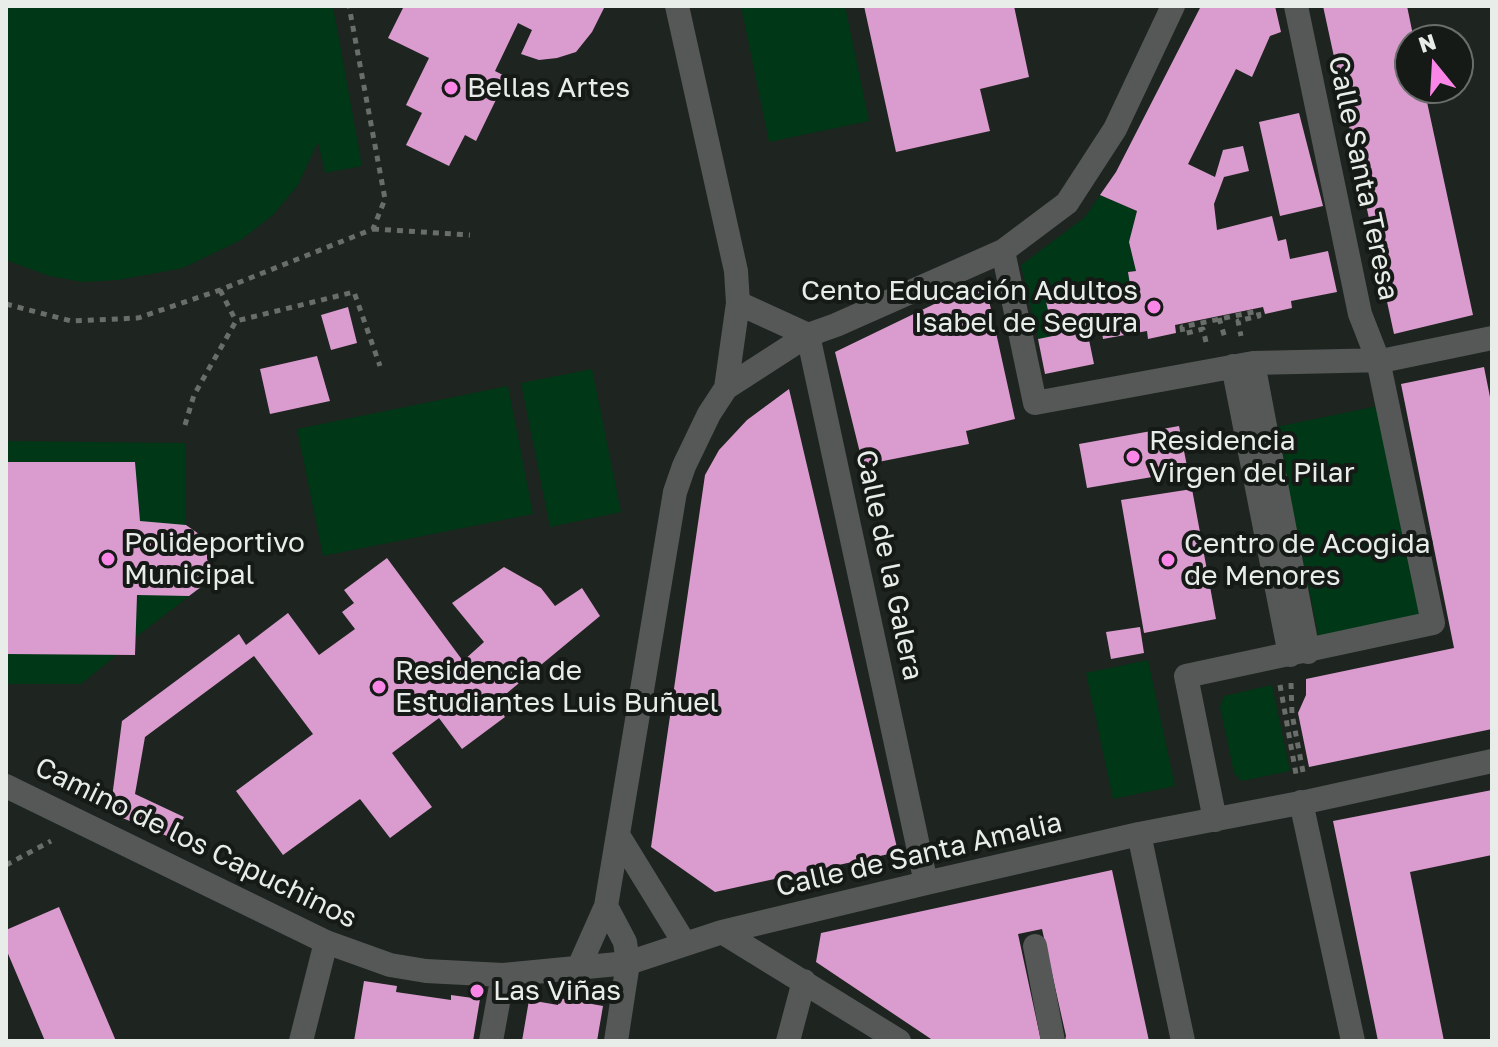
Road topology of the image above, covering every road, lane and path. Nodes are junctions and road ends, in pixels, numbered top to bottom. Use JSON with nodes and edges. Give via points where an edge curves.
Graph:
{"nodes":[{"id":1,"x":349,"y":6,"type":"edge"},
{"id":2,"x":677,"y":6,"type":"edge"},
{"id":3,"x":1173,"y":6,"type":"edge"},
{"id":4,"x":1296,"y":6,"type":"edge"},
{"id":5,"x":373,"y":229,"type":"junction"},
{"id":6,"x":470,"y":235,"type":"dead end"},
{"id":7,"x":1003,"y":251,"type":"junction"},
{"id":8,"x":220,"y":290,"type":"junction"},
{"id":9,"x":738,"y":303,"type":"junction"},
{"id":10,"x":6,"y":304,"type":"edge"},
{"id":11,"x":1219,"y":318,"type":"junction"},
{"id":12,"x":236,"y":321,"type":"junction"},
{"id":13,"x":808,"y":335,"type":"junction"},
{"id":14,"x":1492,"y":338,"type":"edge"},
{"id":15,"x":1225,"y":340,"type":"dead end"},
{"id":16,"x":1378,"y":360,"type":"junction"},
{"id":17,"x":380,"y":366,"type":"dead end"},
{"id":18,"x":1236,"y":366,"type":"junction"},
{"id":19,"x":726,"y":388,"type":"junction"},
{"id":20,"x":185,"y":425,"type":"dead end"},
{"id":21,"x":1291,"y":661,"type":"junction"},
{"id":22,"x":1492,"y":761,"type":"edge"},
{"id":23,"x":6,"y":786,"type":"edge"},
{"id":24,"x":1301,"y":802,"type":"junction"},
{"id":25,"x":1215,"y":820,"type":"junction"},
{"id":26,"x":1139,"y":834,"type":"junction"},
{"id":27,"x":618,"y":835,"type":"junction"},
{"id":28,"x":926,"y":883,"type":"junction"},
{"id":29,"x":606,"y":906,"type":"junction"},
{"id":30,"x":722,"y":932,"type":"junction"},
{"id":31,"x":326,"y":942,"type":"junction"},
{"id":32,"x":685,"y":944,"type":"junction"},
{"id":33,"x":1035,"y":946,"type":"dead end"},
{"id":34,"x":360,"y":955,"type":"joint"},
{"id":35,"x":628,"y":963,"type":"junction"},
{"id":36,"x":578,"y":969,"type":"junction"},
{"id":37,"x":503,"y":975,"type":"junction"},
{"id":38,"x":804,"y":981,"type":"junction"},
{"id":39,"x":301,"y":1041,"type":"edge"},
{"id":40,"x":491,"y":1041,"type":"edge"},
{"id":41,"x":616,"y":1041,"type":"edge"},
{"id":42,"x":788,"y":1041,"type":"edge"},
{"id":43,"x":899,"y":1041,"type":"edge"},
{"id":44,"x":1053,"y":1041,"type":"edge"},
{"id":45,"x":1183,"y":1041,"type":"edge"},
{"id":46,"x":1353,"y":1041,"type":"edge"}],
"edges":[{"from":1,"to":5,"type":"path","via":[[385,199]]},
{"from":2,"to":9,"type":"street","via":[[729,234]]},
{"from":3,"to":7,"type":"street","via":[[1115,129],[1067,203]]},
{"from":4,"to":16,"type":"street","name":"Calle Santa Teresa","via":[[1360,314]]},
{"from":5,"to":6,"type":"path"},
{"from":5,"to":8,"type":"path"},
{"from":7,"to":13,"type":"street"},
{"from":7,"to":18,"type":"street","via":[[1035,403]]},
{"from":8,"to":10,"type":"path","via":[[138,318],[71,321]]},
{"from":8,"to":12,"type":"path"},
{"from":9,"to":13,"type":"street"},
{"from":9,"to":19,"type":"street"},
{"from":11,"to":15,"type":"path"},
{"from":11,"to":18,"type":"path","via":[[1258,311],[1259,316],[1238,321]]},
{"from":11,"to":18,"type":"path","via":[[1182,327],[1183,334],[1203,329]]},
{"from":12,"to":17,"type":"path","via":[[354,292]]},
{"from":12,"to":20,"type":"path","via":[[194,395]]},
{"from":13,"to":19,"type":"street"},
{"from":13,"to":28,"type":"street","name":"Calle de la Galera"},
{"from":14,"to":16,"type":"street"},
{"from":16,"to":18,"type":"street"},
{"from":16,"to":21,"type":"street","name":"Calle Santa Teresa","via":[[1433,623]]},
{"from":18,"to":21,"type":"street"},
{"from":19,"to":27,"type":"street","via":[[695,441],[675,492]]},
{"from":21,"to":21,"type":"path","via":[[1292,714],[1303,774],[1296,775]]},
{"from":21,"to":25,"type":"street","via":[[1186,676]]},
{"from":22,"to":24,"type":"street","name":"Calle de Santa Amalia"},
{"from":23,"to":31,"type":"street","name":"Camino de los Capuchinos"},
{"from":24,"to":25,"type":"street","name":"Calle de Santa Amalia"},
{"from":24,"to":46,"type":"street"},
{"from":25,"to":26,"type":"street","name":"Calle de Santa Amalia"},
{"from":26,"to":28,"type":"street","name":"Calle de Santa Amalia"},
{"from":26,"to":45,"type":"street"},
{"from":27,"to":29,"type":"street"},
{"from":27,"to":32,"type":"street"},
{"from":28,"to":30,"type":"street","name":"Calle de Santa Amalia"},
{"from":29,"to":35,"type":"street","via":[[625,942]]},
{"from":29,"to":36,"type":"street"},
{"from":30,"to":32,"type":"street","name":"Calle de Santa Amalia"},
{"from":30,"to":38,"type":"street"},
{"from":31,"to":34,"type":"street","name":"Camino de los Capuchinos"},
{"from":31,"to":39,"type":"street"},
{"from":32,"to":35,"type":"street","name":"Calle de Santa Amalia"},
{"from":33,"to":44,"type":"street"},
{"from":34,"to":37,"type":"street","name":"Calle de Santa Amalia","via":[[426,971]]},
{"from":35,"to":36,"type":"street","name":"Calle de Santa Amalia"},
{"from":35,"to":41,"type":"street"},
{"from":36,"to":37,"type":"street","name":"Calle de Santa Amalia"},
{"from":37,"to":40,"type":"street"},
{"from":38,"to":42,"type":"street"},
{"from":38,"to":43,"type":"street"}]}
